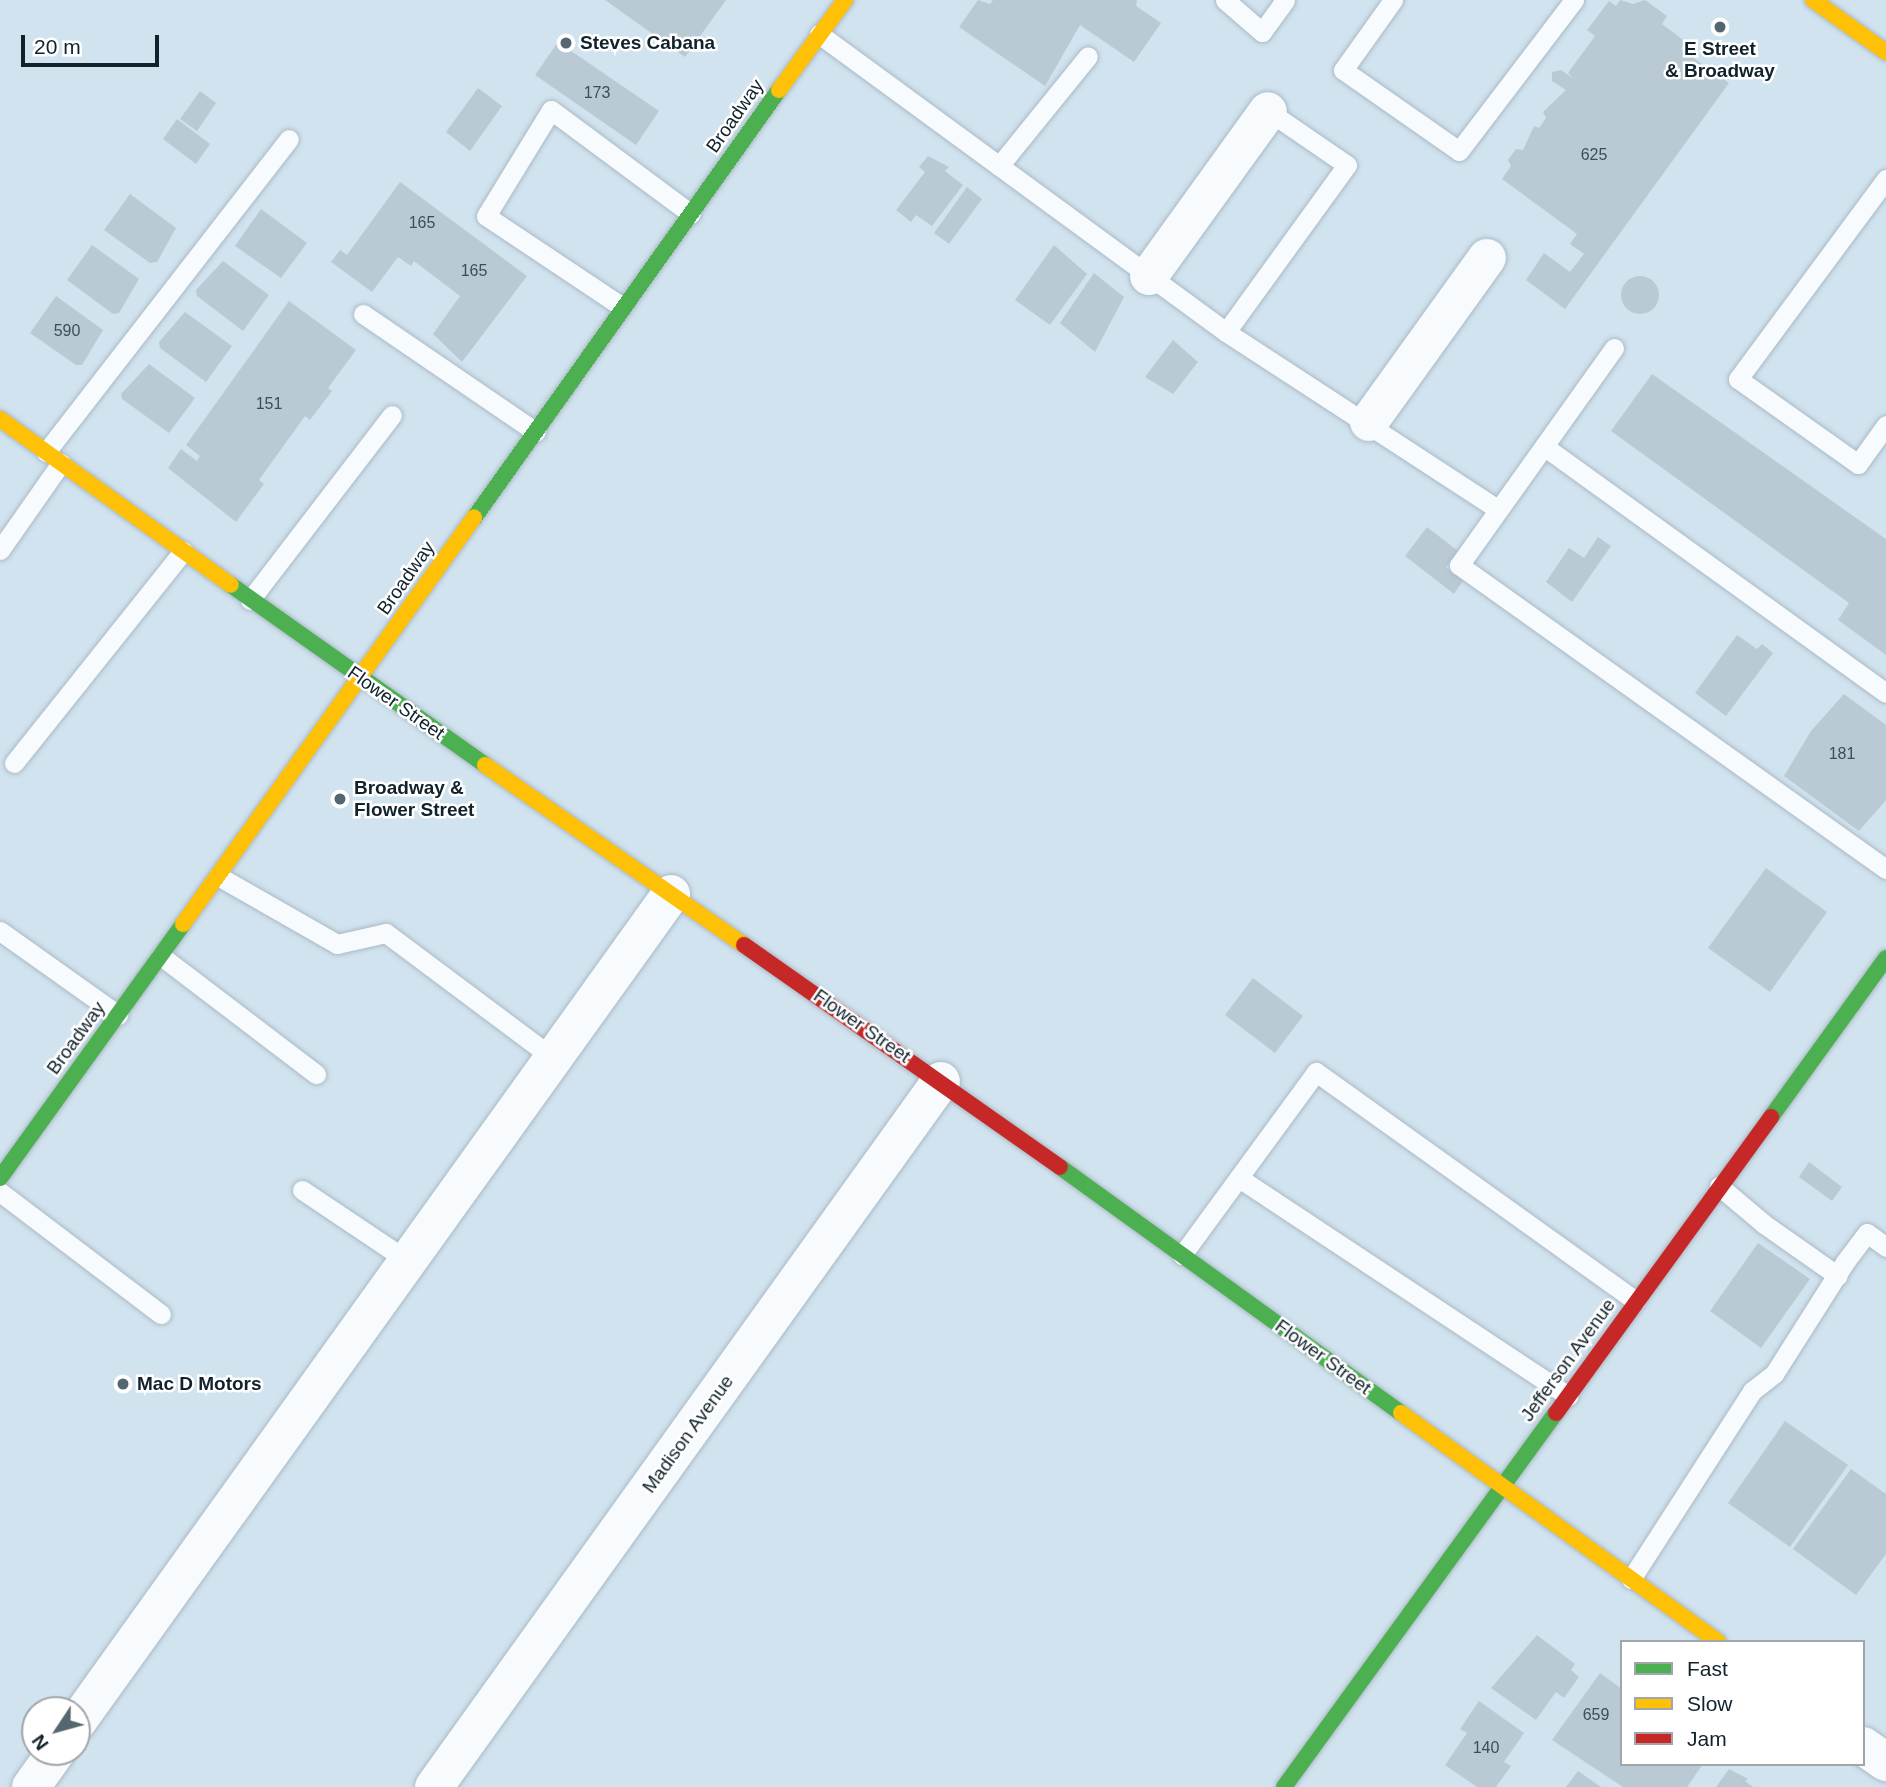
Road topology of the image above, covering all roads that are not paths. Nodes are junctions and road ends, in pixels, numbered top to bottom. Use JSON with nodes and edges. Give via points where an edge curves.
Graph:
{"nodes":[{"id":1,"x":1224,"y":0,"type":"edge"},
{"id":2,"x":1285,"y":0,"type":"edge"},
{"id":3,"x":1392,"y":0,"type":"edge"},
{"id":4,"x":1574,"y":0,"type":"edge"},
{"id":5,"x":1813,"y":0,"type":"edge"},
{"id":6,"x":837,"y":3,"type":"edge"},
{"id":7,"x":819,"y":34,"type":"junction"},
{"id":8,"x":1884,"y":48,"type":"edge"},
{"id":9,"x":1088,"y":56,"type":"dead end"},
{"id":10,"x":1268,"y":111,"type":"joint"},
{"id":11,"x":289,"y":139,"type":"dead end"},
{"id":12,"x":999,"y":166,"type":"junction"},
{"id":13,"x":1886,"y":179,"type":"edge"},
{"id":14,"x":691,"y":214,"type":"junction"},
{"id":15,"x":1487,"y":258,"type":"dead end"},
{"id":16,"x":1149,"y":276,"type":"junction"},
{"id":17,"x":621,"y":306,"type":"junction"},
{"id":18,"x":363,"y":314,"type":"dead end"},
{"id":19,"x":1226,"y":332,"type":"junction"},
{"id":20,"x":1614,"y":348,"type":"dead end"},
{"id":21,"x":392,"y":415,"type":"dead end"},
{"id":22,"x":0,"y":419,"type":"edge"},
{"id":23,"x":1369,"y":422,"type":"junction"},
{"id":24,"x":1886,"y":425,"type":"edge"},
{"id":25,"x":536,"y":432,"type":"junction"},
{"id":26,"x":1545,"y":447,"type":"junction"},
{"id":27,"x":54,"y":458,"type":"junction"},
{"id":28,"x":1496,"y":508,"type":"junction"},
{"id":29,"x":0,"y":550,"type":"edge"},
{"id":30,"x":183,"y":551,"type":"junction"},
{"id":31,"x":250,"y":600,"type":"junction"},
{"id":32,"x":360,"y":679,"type":"junction"},
{"id":33,"x":1886,"y":693,"type":"edge"},
{"id":34,"x":14,"y":763,"type":"dead end"},
{"id":35,"x":1886,"y":869,"type":"edge"},
{"id":36,"x":218,"y":876,"type":"junction"},
{"id":37,"x":671,"y":894,"type":"junction"},
{"id":38,"x":0,"y":931,"type":"edge"},
{"id":39,"x":160,"y":956,"type":"junction"},
{"id":40,"x":1886,"y":958,"type":"edge"},
{"id":41,"x":118,"y":1015,"type":"junction"},
{"id":42,"x":553,"y":1058,"type":"junction"},
{"id":43,"x":316,"y":1074,"type":"dead end"},
{"id":44,"x":941,"y":1081,"type":"junction"},
{"id":45,"x":0,"y":1178,"type":"edge"},
{"id":46,"x":1239,"y":1178,"type":"junction"},
{"id":47,"x":1719,"y":1186,"type":"junction"},
{"id":48,"x":302,"y":1190,"type":"dead end"},
{"id":49,"x":0,"y":1192,"type":"edge"},
{"id":50,"x":1886,"y":1247,"type":"edge"},
{"id":51,"x":1182,"y":1255,"type":"junction"},
{"id":52,"x":408,"y":1261,"type":"junction"},
{"id":53,"x":1839,"y":1276,"type":"junction"},
{"id":54,"x":1636,"y":1301,"type":"junction"},
{"id":55,"x":161,"y":1314,"type":"dead end"},
{"id":56,"x":1568,"y":1396,"type":"junction"},
{"id":57,"x":1502,"y":1486,"type":"junction"},
{"id":58,"x":1631,"y":1579,"type":"junction"},
{"id":59,"x":1715,"y":1640,"type":"edge"},
{"id":60,"x":91,"y":1703,"type":"edge"},
{"id":61,"x":1865,"y":1747,"type":"edge"},
{"id":62,"x":1886,"y":1762,"type":"edge"},
{"id":63,"x":46,"y":1766,"type":"edge"},
{"id":64,"x":31,"y":1787,"type":"edge"},
{"id":65,"x":434,"y":1787,"type":"edge"},
{"id":66,"x":1284,"y":1787,"type":"edge"}],
"edges":[{"from":1,"to":2,"type":"lane","via":[[1262,32]]},
{"from":3,"to":4,"type":"lane","via":[[1343,71],[1459,151]]},
{"from":5,"to":8,"type":"street"},
{"from":6,"to":7,"type":"street","name":"Broadway"},
{"from":7,"to":12,"type":"lane"},
{"from":7,"to":14,"type":"street","name":"Broadway"},
{"from":9,"to":12,"type":"lane"},
{"from":10,"to":16,"type":"street"},
{"from":10,"to":19,"type":"lane","via":[[1347,165]]},
{"from":11,"to":27,"type":"lane"},
{"from":12,"to":16,"type":"lane"},
{"from":13,"to":24,"type":"lane","via":[[1738,379],[1858,464]]},
{"from":14,"to":17,"type":"street","name":"Broadway"},
{"from":14,"to":17,"type":"lane","via":[[551,110],[486,216]]},
{"from":15,"to":23,"type":"street"},
{"from":16,"to":19,"type":"lane"},
{"from":17,"to":25,"type":"street","name":"Broadway"},
{"from":18,"to":25,"type":"lane"},
{"from":19,"to":23,"type":"lane"},
{"from":20,"to":26,"type":"lane"},
{"from":21,"to":31,"type":"lane"},
{"from":22,"to":27,"type":"street","name":"Flower Street"},
{"from":23,"to":28,"type":"lane"},
{"from":25,"to":32,"type":"street","name":"Broadway"},
{"from":26,"to":28,"type":"lane"},
{"from":26,"to":33,"type":"lane"},
{"from":27,"to":29,"type":"lane"},
{"from":27,"to":30,"type":"street","name":"Flower Street"},
{"from":28,"to":35,"type":"lane","via":[[1459,565]]},
{"from":30,"to":31,"type":"street","name":"Flower Street"},
{"from":30,"to":34,"type":"lane"},
{"from":31,"to":32,"type":"street","name":"Flower Street"},
{"from":32,"to":36,"type":"street","name":"Broadway"},
{"from":32,"to":37,"type":"street","name":"Flower Street"},
{"from":36,"to":39,"type":"street","name":"Broadway"},
{"from":36,"to":42,"type":"lane","via":[[337,944],[386,933]]},
{"from":37,"to":42,"type":"street"},
{"from":37,"to":44,"type":"street","name":"Flower Street"},
{"from":38,"to":41,"type":"lane"},
{"from":39,"to":41,"type":"street","name":"Broadway"},
{"from":39,"to":43,"type":"lane"},
{"from":40,"to":47,"type":"street","name":"Jefferson Avenue"},
{"from":41,"to":45,"type":"street","name":"Broadway"},
{"from":42,"to":52,"type":"street"},
{"from":44,"to":51,"type":"street","name":"Flower Street"},
{"from":44,"to":65,"type":"street","name":"Madison Avenue"},
{"from":46,"to":51,"type":"lane"},
{"from":46,"to":54,"type":"lane","via":[[1316,1072]]},
{"from":46,"to":56,"type":"lane"},
{"from":47,"to":53,"type":"lane"},
{"from":47,"to":54,"type":"street","name":"Jefferson Avenue"},
{"from":48,"to":52,"type":"lane"},
{"from":49,"to":55,"type":"lane"},
{"from":50,"to":53,"type":"lane","via":[[1867,1233]]},
{"from":51,"to":57,"type":"street","name":"Flower Street"},
{"from":52,"to":60,"type":"street"},
{"from":53,"to":58,"type":"lane","via":[[1774,1374],[1752,1391]]},
{"from":54,"to":56,"type":"street","name":"Jefferson Avenue"},
{"from":56,"to":57,"type":"street","name":"Jefferson Avenue"},
{"from":57,"to":58,"type":"street","name":"Flower Street"},
{"from":57,"to":66,"type":"street","name":"Jefferson Avenue"},
{"from":58,"to":59,"type":"street","name":"Flower Street"},
{"from":61,"to":62,"type":"street"},
{"from":63,"to":64,"type":"street"}]}
